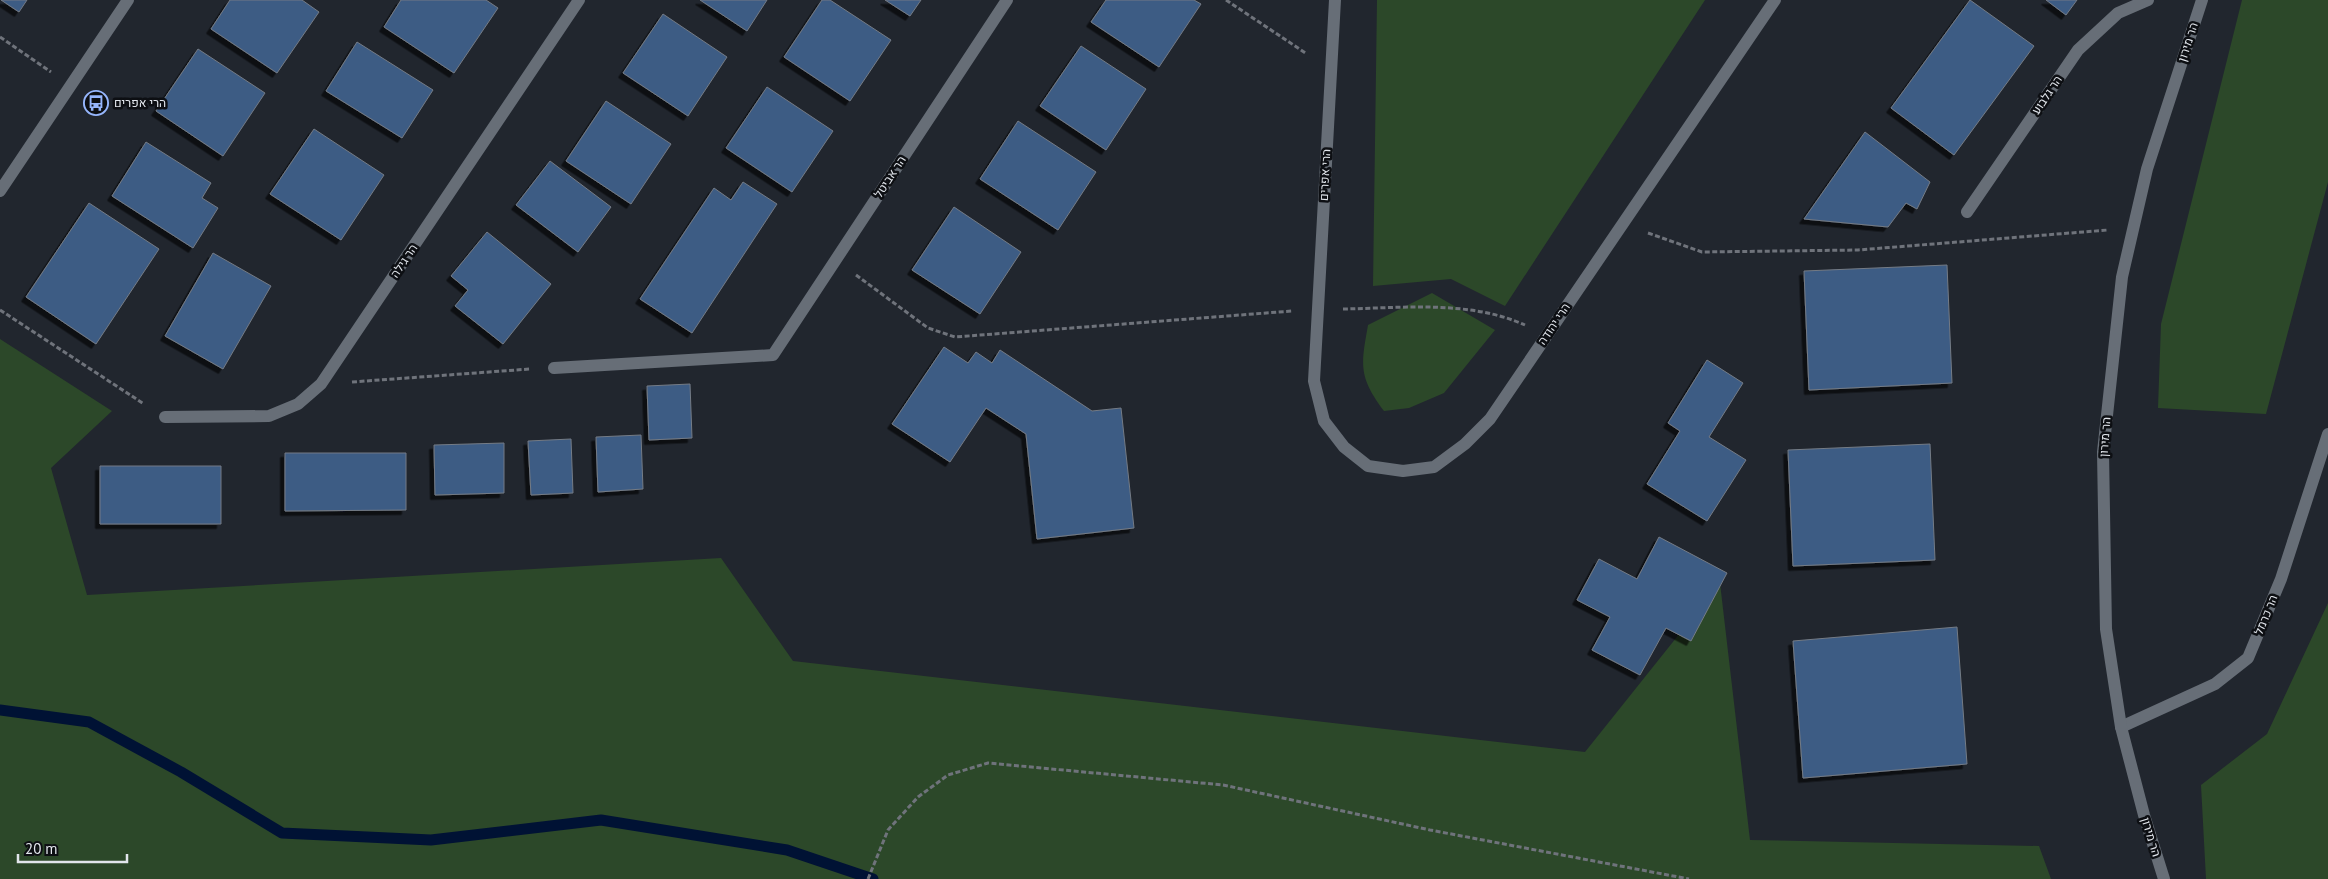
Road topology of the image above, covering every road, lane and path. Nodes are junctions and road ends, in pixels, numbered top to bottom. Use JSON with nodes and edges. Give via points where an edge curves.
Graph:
{"nodes":[{"id":1,"x":128,"y":0,"type":"edge"},
{"id":2,"x":579,"y":0,"type":"edge"},
{"id":3,"x":1007,"y":0,"type":"edge"},
{"id":4,"x":1226,"y":0,"type":"edge"},
{"id":5,"x":1335,"y":0,"type":"edge"},
{"id":6,"x":1775,"y":0,"type":"edge"},
{"id":7,"x":2148,"y":0,"type":"edge"},
{"id":8,"x":2202,"y":0,"type":"edge"},
{"id":9,"x":0,"y":37,"type":"edge"},
{"id":10,"x":1331,"y":70,"type":"junction"},
{"id":11,"x":71,"y":85,"type":"junction"},
{"id":12,"x":0,"y":191,"type":"edge"},
{"id":13,"x":1967,"y":212,"type":"dead end"},
{"id":14,"x":1622,"y":224,"type":"junction"},
{"id":15,"x":2133,"y":228,"type":"junction"},
{"id":16,"x":835,"y":260,"type":"junction"},
{"id":17,"x":1317,"y":309,"type":"junction"},
{"id":18,"x":0,"y":310,"type":"edge"},
{"id":19,"x":1547,"y":335,"type":"junction"},
{"id":20,"x":1315,"y":350,"type":"joint"},
{"id":21,"x":554,"y":368,"type":"joint"},
{"id":22,"x":321,"y":384,"type":"junction"},
{"id":23,"x":165,"y":417,"type":"joint"},
{"id":24,"x":2328,"y":434,"type":"edge"},
{"id":25,"x":2121,"y":727,"type":"junction"},
{"id":26,"x":868,"y":879,"type":"edge"},
{"id":27,"x":1689,"y":879,"type":"edge"},
{"id":28,"x":2164,"y":879,"type":"edge"}],
"edges":[{"from":1,"to":11,"type":"street"},
{"from":2,"to":22,"type":"street","name":"הר גילה"},
{"from":3,"to":16,"type":"street","name":"הר אביטל"},
{"from":4,"to":10,"type":"path"},
{"from":5,"to":10,"type":"street","name":"הרי אפרים"},
{"from":6,"to":14,"type":"street","name":"הרי יהודה"},
{"from":7,"to":13,"type":"street","name":"הר גלבוע","via":[[2118,13],[2078,50]]},
{"from":8,"to":15,"type":"street","name":"הר מירון","via":[[2147,169]]},
{"from":9,"to":11,"type":"path"},
{"from":10,"to":17,"type":"street","name":"הרי אפרים"},
{"from":11,"to":12,"type":"street"},
{"from":14,"to":15,"type":"path","via":[[1702,252],[1858,250]]},
{"from":14,"to":19,"type":"street","name":"הרי יהודה"},
{"from":15,"to":25,"type":"street","name":"הר מירון","via":[[2121,286],[2103,452],[2106,629]]},
{"from":16,"to":17,"type":"path","via":[[928,328],[955,337]]},
{"from":16,"to":21,"type":"street","name":"הר אביטל","via":[[773,355]]},
{"from":17,"to":19,"type":"path","via":[[1464,308],[1510,318]]},
{"from":17,"to":20,"type":"street","name":"הרי אפרים"},
{"from":18,"to":23,"type":"path"},
{"from":19,"to":20,"type":"street","name":"הרי יהודה","via":[[1490,419],[1465,444],[1434,468],[1402,471],[1368,466],[1344,447],[1324,421],[1314,381]]},
{"from":21,"to":22,"type":"path"},
{"from":22,"to":23,"type":"street","name":"הר גילה","via":[[298,404],[269,416]]},
{"from":24,"to":25,"type":"street","name":"הר כרמל","via":[[2281,579],[2248,658],[2215,684]]},
{"from":25,"to":28,"type":"street","name":"הר מירון"},
{"from":26,"to":27,"type":"path","via":[[888,830],[918,797],[948,775],[988,763],[1223,785],[1430,830]]}]}
